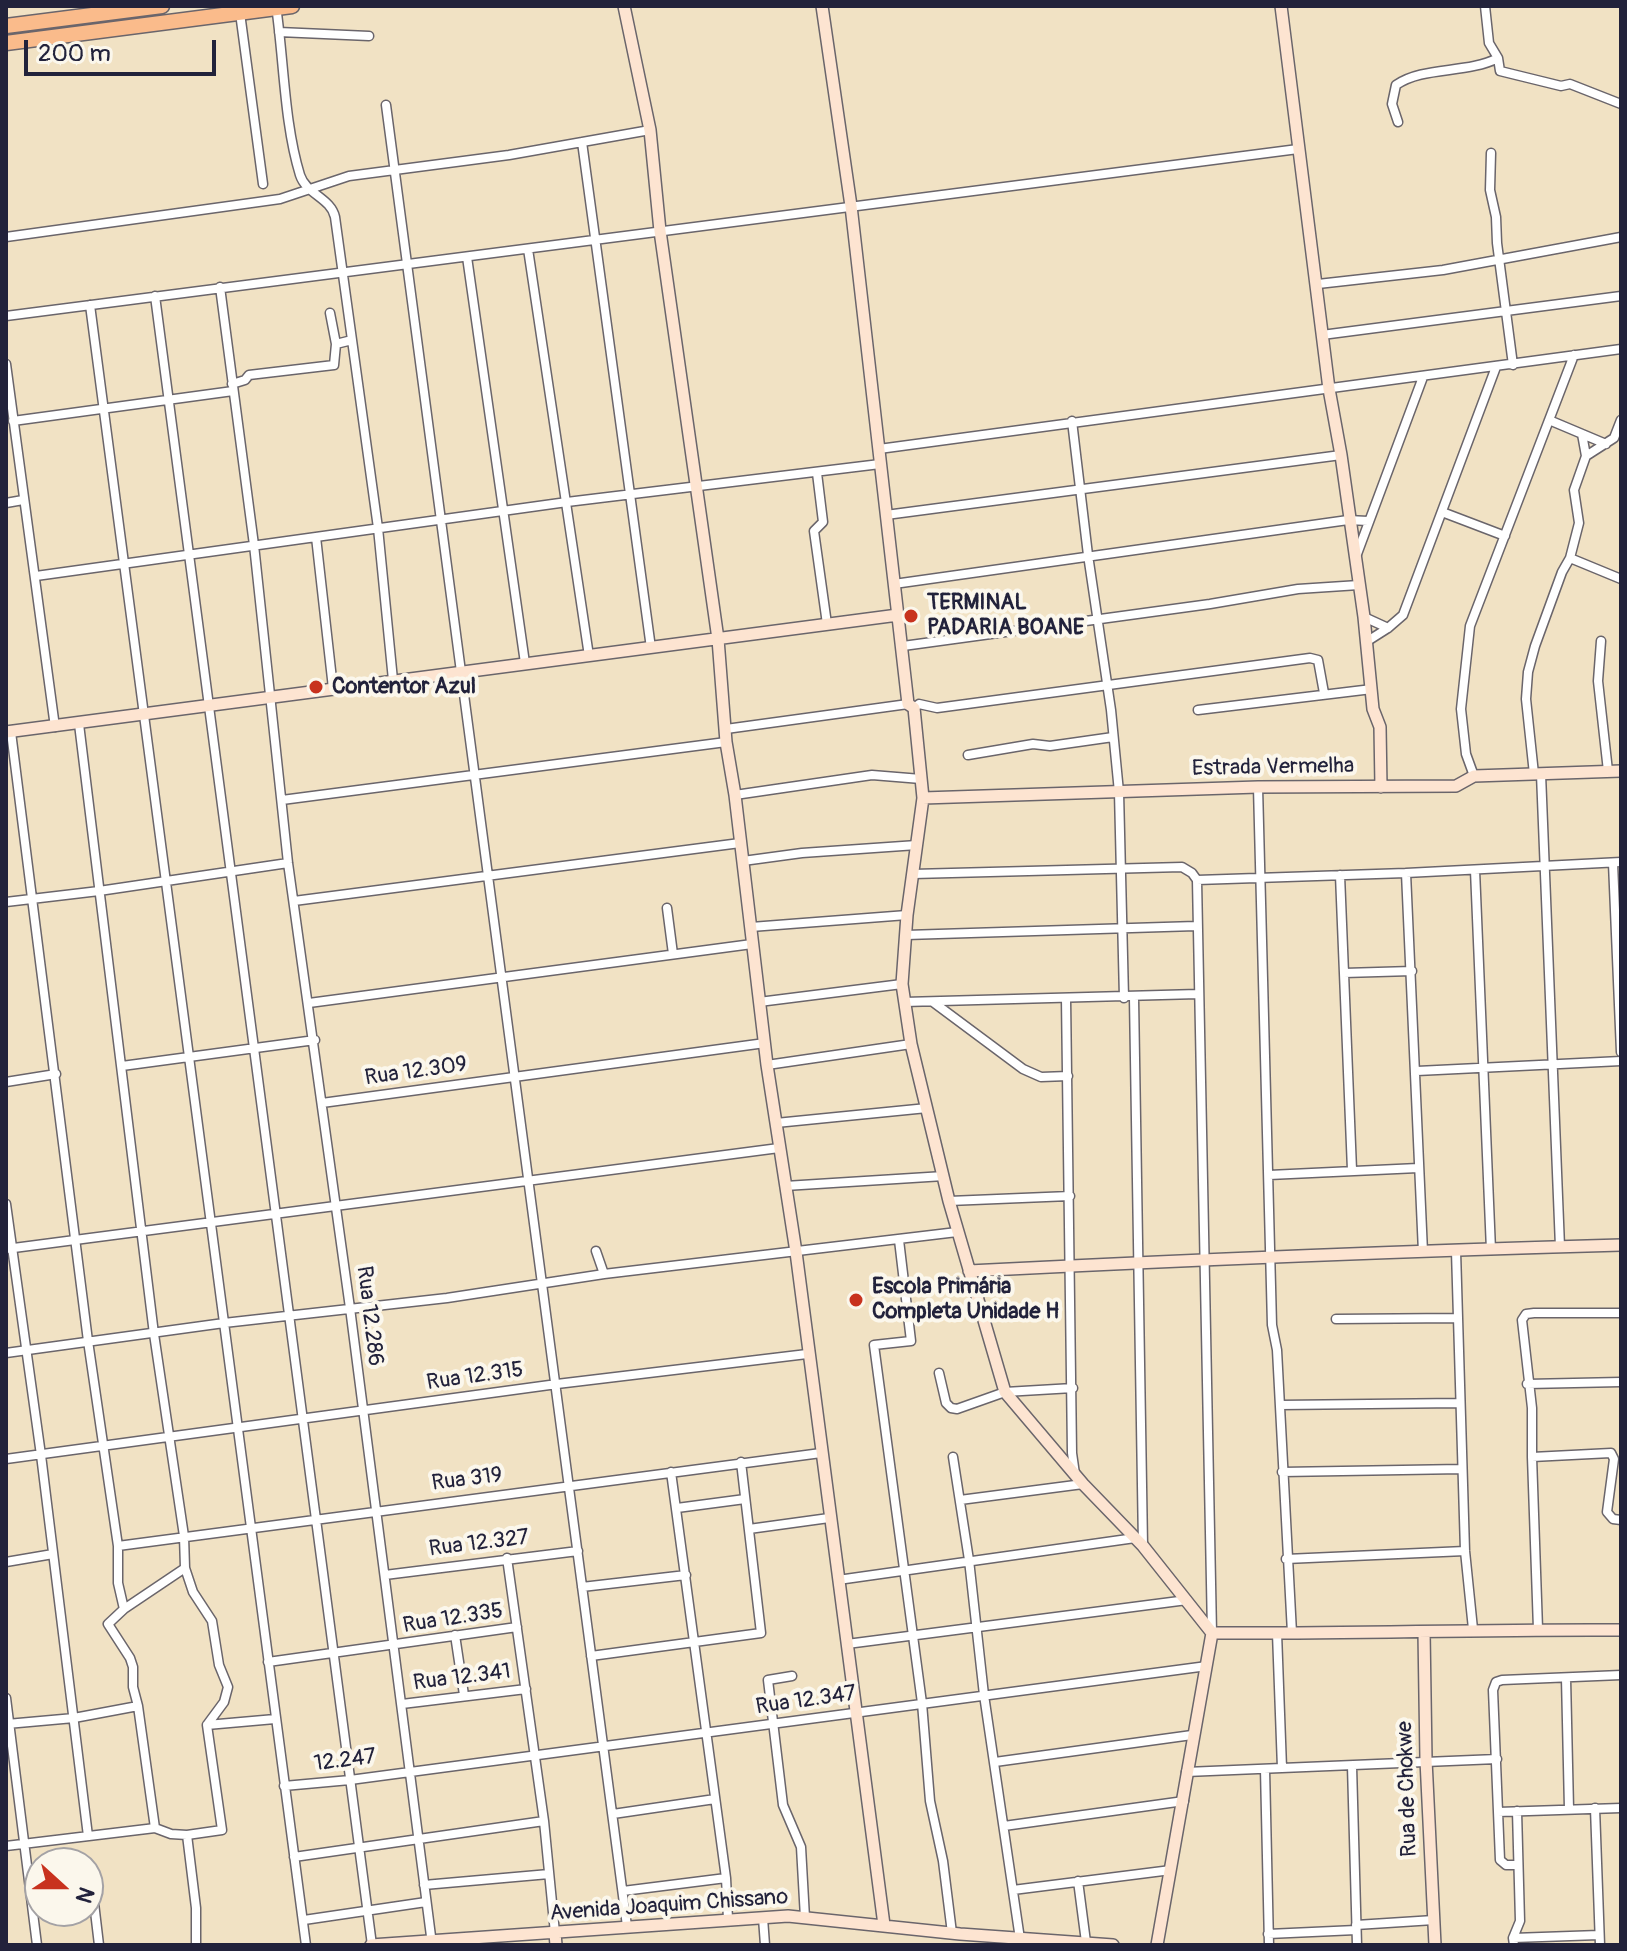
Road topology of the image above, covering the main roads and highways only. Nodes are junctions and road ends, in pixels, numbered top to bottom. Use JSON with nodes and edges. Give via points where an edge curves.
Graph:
{"nodes":[{"id":1,"x":162,"y":6,"type":"edge"},
{"id":2,"x":292,"y":6,"type":"edge"},
{"id":3,"x":276,"y":7,"type":"edge"},
{"id":4,"x":96,"y":10,"type":"edge"},
{"id":5,"x":201,"y":12,"type":"edge"},
{"id":6,"x":6,"y":26,"type":"edge"},
{"id":7,"x":6,"y":43,"type":"edge"}],
"edges":[{"from":1,"to":4,"type":"highway"},
{"from":2,"to":3,"type":"highway"},
{"from":3,"to":5,"type":"highway"},
{"from":4,"to":6,"type":"highway"},
{"from":5,"to":7,"type":"highway"}]}
